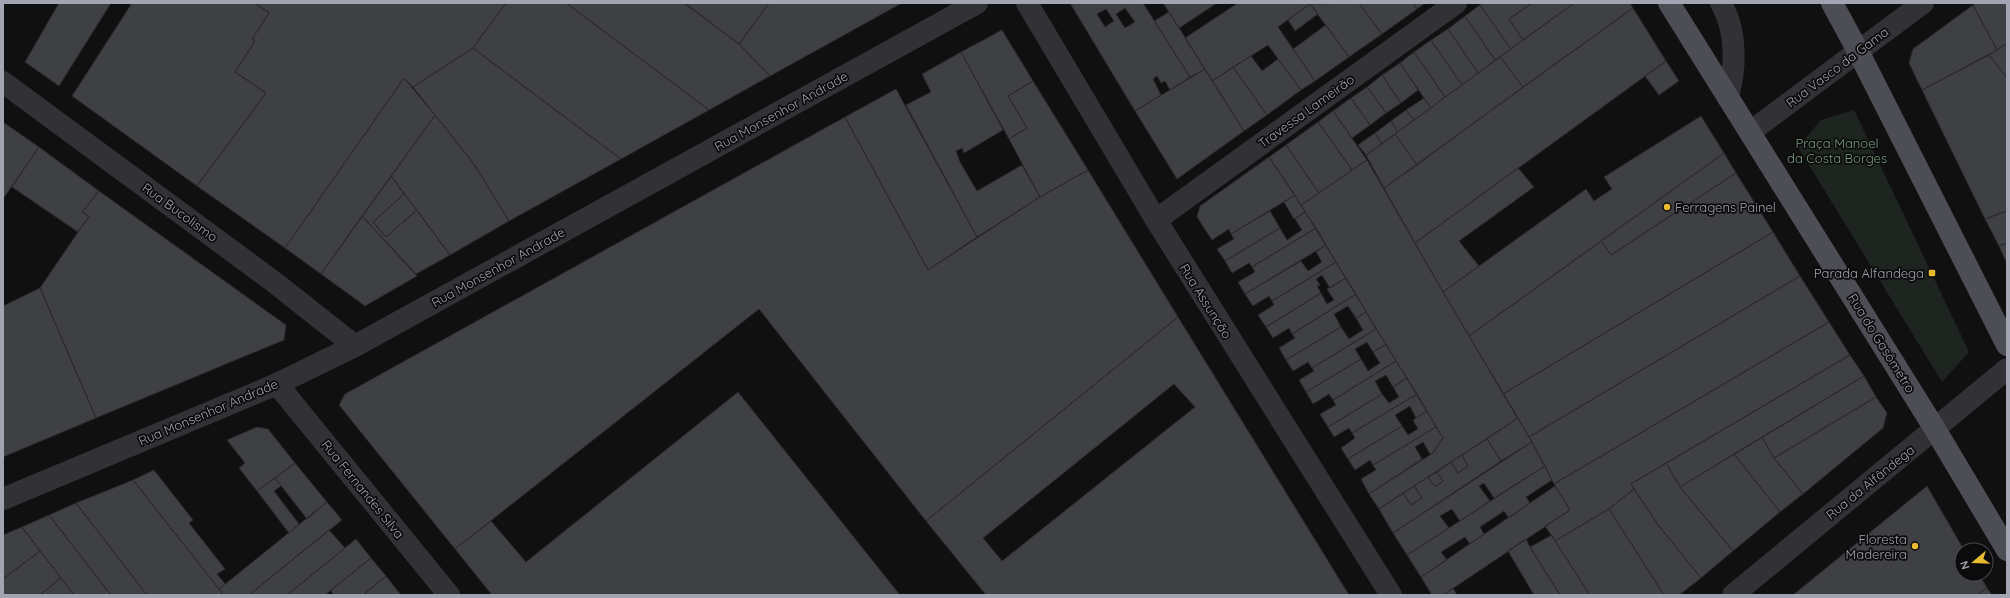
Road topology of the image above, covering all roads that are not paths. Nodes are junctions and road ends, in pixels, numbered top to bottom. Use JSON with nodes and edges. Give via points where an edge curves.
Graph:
{"nodes":[{"id":1,"x":977,"y":3,"type":"edge"},
{"id":2,"x":1027,"y":3,"type":"edge"},
{"id":3,"x":1456,"y":3,"type":"edge"},
{"id":4,"x":1669,"y":3,"type":"edge"},
{"id":5,"x":1721,"y":3,"type":"edge"},
{"id":6,"x":1832,"y":3,"type":"edge"},
{"id":7,"x":1923,"y":3,"type":"edge"},
{"id":8,"x":1858,"y":52,"type":"junction"},
{"id":9,"x":3,"y":82,"type":"edge"},
{"id":10,"x":1728,"y":97,"type":"junction"},
{"id":11,"x":1750,"y":132,"type":"junction"},
{"id":12,"x":1156,"y":220,"type":"junction"},
{"id":13,"x":2007,"y":345,"type":"edge"},
{"id":14,"x":355,"y":346,"type":"junction"},
{"id":15,"x":2007,"y":369,"type":"edge"},
{"id":16,"x":277,"y":384,"type":"junction"},
{"id":17,"x":1935,"y":429,"type":"junction"},
{"id":18,"x":3,"y":499,"type":"edge"},
{"id":19,"x":2007,"y":550,"type":"edge"},
{"id":20,"x":449,"y":595,"type":"edge"},
{"id":21,"x":1391,"y":595,"type":"edge"},
{"id":22,"x":1733,"y":595,"type":"edge"}],
"edges":[{"from":1,"to":14,"type":"street","name":"Rua Monsenhor Andrade"},
{"from":2,"to":12,"type":"street","name":"Rua Assunção"},
{"from":3,"to":12,"type":"street","name":"Travessa Lameirão"},
{"from":4,"to":10,"type":"main road","name":"Rua do Gasômetro"},
{"from":5,"to":10,"type":"street","via":[[1728,16],[1733,38],[1733,78]]},
{"from":6,"to":8,"type":"main road"},
{"from":7,"to":8,"type":"street","name":"Rua Vasco da Gama"},
{"from":8,"to":11,"type":"street","name":"Rua Vasco da Gama"},
{"from":8,"to":13,"type":"main road"},
{"from":9,"to":14,"type":"street","name":"Rua Bucolismo","via":[[274,282]]},
{"from":10,"to":11,"type":"main road","name":"Rua do Gasômetro"},
{"from":11,"to":17,"type":"main road","name":"Rua do Gasômetro"},
{"from":12,"to":21,"type":"street","name":"Rua Assunção"},
{"from":14,"to":16,"type":"street","name":"Rua Monsenhor Andrade"},
{"from":15,"to":17,"type":"street","name":"Rua da Alfândega"},
{"from":16,"to":18,"type":"street","name":"Rua Monsenhor Andrade"},
{"from":16,"to":20,"type":"street","name":"Rua Fernandes Silva"},
{"from":17,"to":19,"type":"main road","name":"Rua do Gasômetro"},
{"from":17,"to":22,"type":"street","name":"Rua da Alfândega"}]}
